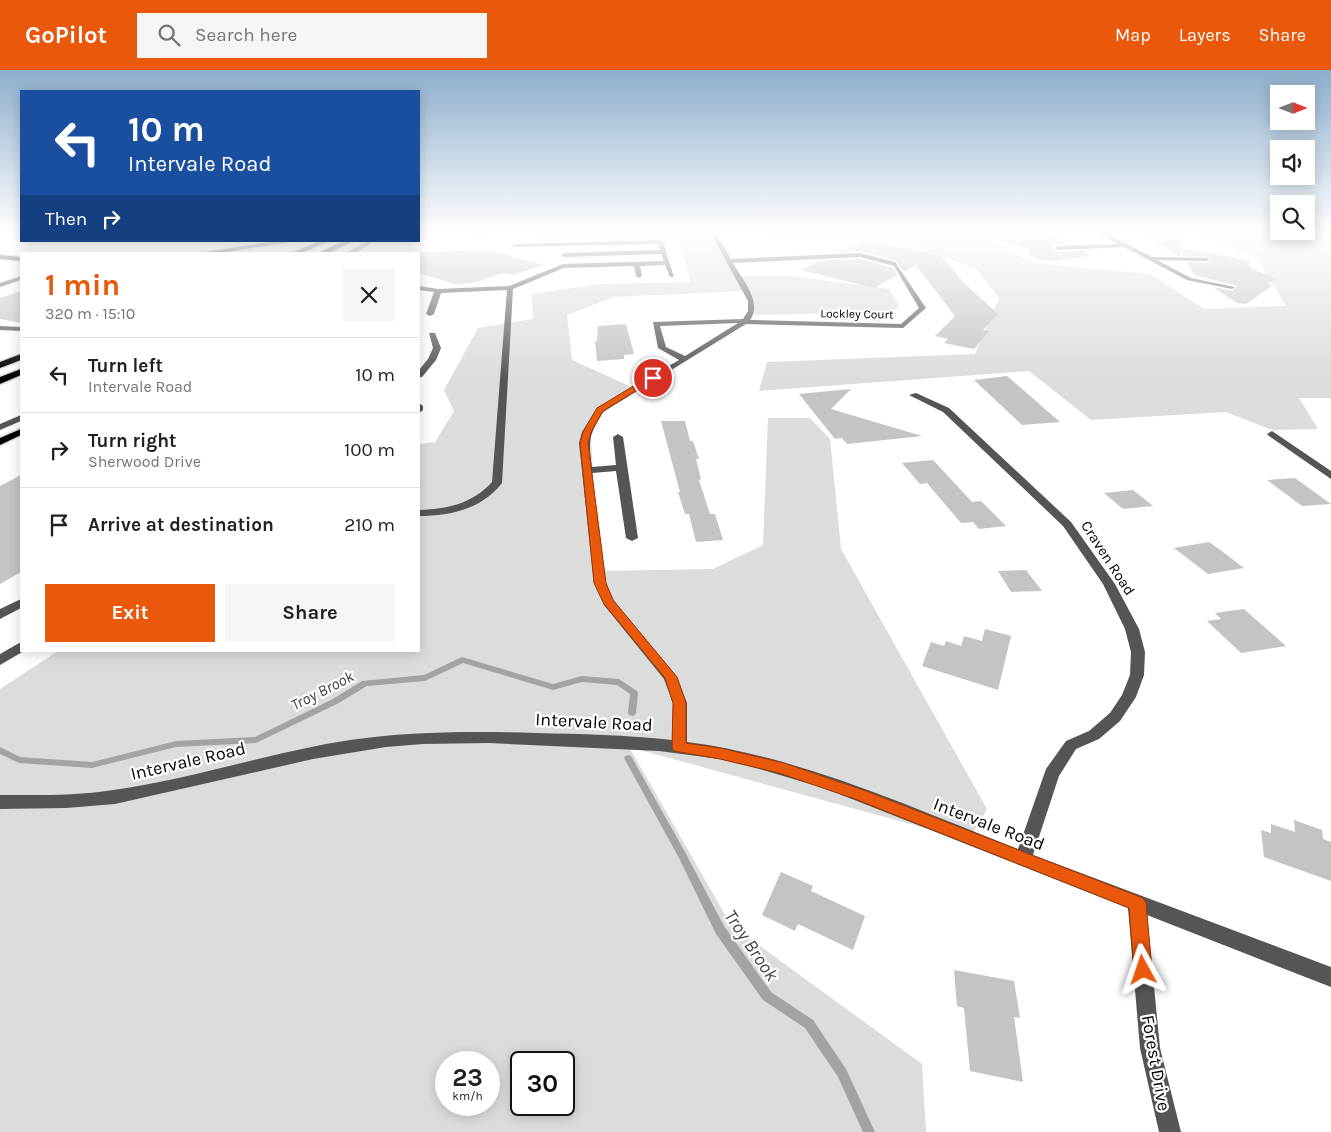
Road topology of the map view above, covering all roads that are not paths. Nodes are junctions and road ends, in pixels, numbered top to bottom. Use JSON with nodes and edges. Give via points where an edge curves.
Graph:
{"nodes":[{"id":1,"x":18,"y":280,"type":"edge"},
{"id":2,"x":530,"y":280,"type":"edge"},
{"id":3,"x":738,"y":280,"type":"edge"},
{"id":4,"x":906,"y":280,"type":"edge"},
{"id":5,"x":1193,"y":280,"type":"edge"},
{"id":6,"x":0,"y":285,"type":"edge"},
{"id":7,"x":1232,"y":287,"type":"dead end"},
{"id":8,"x":420,"y":288,"type":"edge"},
{"id":9,"x":510,"y":288,"type":"junction"},
{"id":10,"x":438,"y":291,"type":"junction"},
{"id":11,"x":430,"y":314,"type":"dead end"},
{"id":12,"x":744,"y":322,"type":"junction"},
{"id":13,"x":0,"y":328,"type":"edge"},
{"id":14,"x":20,"y":330,"type":"edge"},
{"id":15,"x":432,"y":335,"type":"dead end"},
{"id":16,"x":20,"y":357,"type":"edge"},
{"id":17,"x":684,"y":359,"type":"junction"},
{"id":18,"x":1,"y":364,"type":"edge"},
{"id":19,"x":20,"y":372,"type":"edge"},
{"id":20,"x":420,"y":374,"type":"edge"},
{"id":21,"x":0,"y":381,"type":"edge"},
{"id":22,"x":913,"y":395,"type":"dead end"},
{"id":23,"x":20,"y":418,"type":"edge"},
{"id":24,"x":0,"y":427,"type":"edge"},
{"id":25,"x":20,"y":432,"type":"edge"},
{"id":26,"x":1272,"y":434,"type":"dead end"},
{"id":27,"x":618,"y":437,"type":"dead end"},
{"id":28,"x":0,"y":442,"type":"edge"},
{"id":29,"x":621,"y":468,"type":"junction"},
{"id":30,"x":587,"y":470,"type":"junction"},
{"id":31,"x":1331,"y":476,"type":"edge"},
{"id":32,"x":420,"y":514,"type":"edge"},
{"id":33,"x":632,"y":538,"type":"dead end"},
{"id":34,"x":20,"y":604,"type":"edge"},
{"id":35,"x":0,"y":615,"type":"edge"},
{"id":36,"x":20,"y":648,"type":"edge"},
{"id":37,"x":0,"y":660,"type":"edge"},
{"id":38,"x":679,"y":747,"type":"junction"},
{"id":39,"x":0,"y":802,"type":"edge"},
{"id":40,"x":1023,"y":859,"type":"junction"},
{"id":41,"x":1137,"y":903,"type":"junction"},
{"id":42,"x":1331,"y":977,"type":"edge"},
{"id":43,"x":1170,"y":1132,"type":"edge"}],
"edges":[{"from":1,"to":6,"type":"street"},
{"from":2,"to":9,"type":"street"},
{"from":3,"to":12,"type":"street","via":[[753,307],[750,317]]},
{"from":4,"to":12,"type":"street","name":"Lockley Court","via":[[923,308],[903,326]]},
{"from":5,"to":7,"type":"street"},
{"from":8,"to":10,"type":"street"},
{"from":9,"to":10,"type":"street"},
{"from":9,"to":32,"type":"street","via":[[497,483],[485,495],[460,508]]},
{"from":10,"to":11,"type":"street"},
{"from":12,"to":17,"type":"street"},
{"from":12,"to":17,"type":"street","via":[[656,324],[662,348]]},
{"from":13,"to":14,"type":"street"},
{"from":15,"to":20,"type":"street","via":[[437,348]]},
{"from":16,"to":18,"type":"highway"},
{"from":17,"to":30,"type":"street","via":[[600,410],[584,443]]},
{"from":19,"to":21,"type":"highway"},
{"from":22,"to":40,"type":"street","name":"Craven Road","via":[[946,410],[1067,524],[1109,584],[1132,629],[1136,644],[1137,675],[1129,697],[1115,717],[1094,735],[1071,746],[1052,774]]},
{"from":23,"to":24,"type":"street"},
{"from":25,"to":28,"type":"main road"},
{"from":26,"to":31,"type":"street"},
{"from":27,"to":29,"type":"street"},
{"from":29,"to":30,"type":"street"},
{"from":29,"to":33,"type":"street"},
{"from":30,"to":38,"type":"street","via":[[600,583],[608,602],[670,677],[680,703]]},
{"from":34,"to":35,"type":"street"},
{"from":36,"to":37,"type":"street"},
{"from":38,"to":39,"type":"street","name":"Intervale Road","via":[[621,741],[423,738],[313,752],[128,795],[82,801]]},
{"from":38,"to":40,"type":"street","name":"Intervale Road","via":[[779,767]]},
{"from":40,"to":41,"type":"street","name":"Intervale Road"},
{"from":41,"to":42,"type":"street","name":"Intervale Road"},
{"from":41,"to":43,"type":"street","name":"Forest Drive","via":[[1150,1048]]}]}
